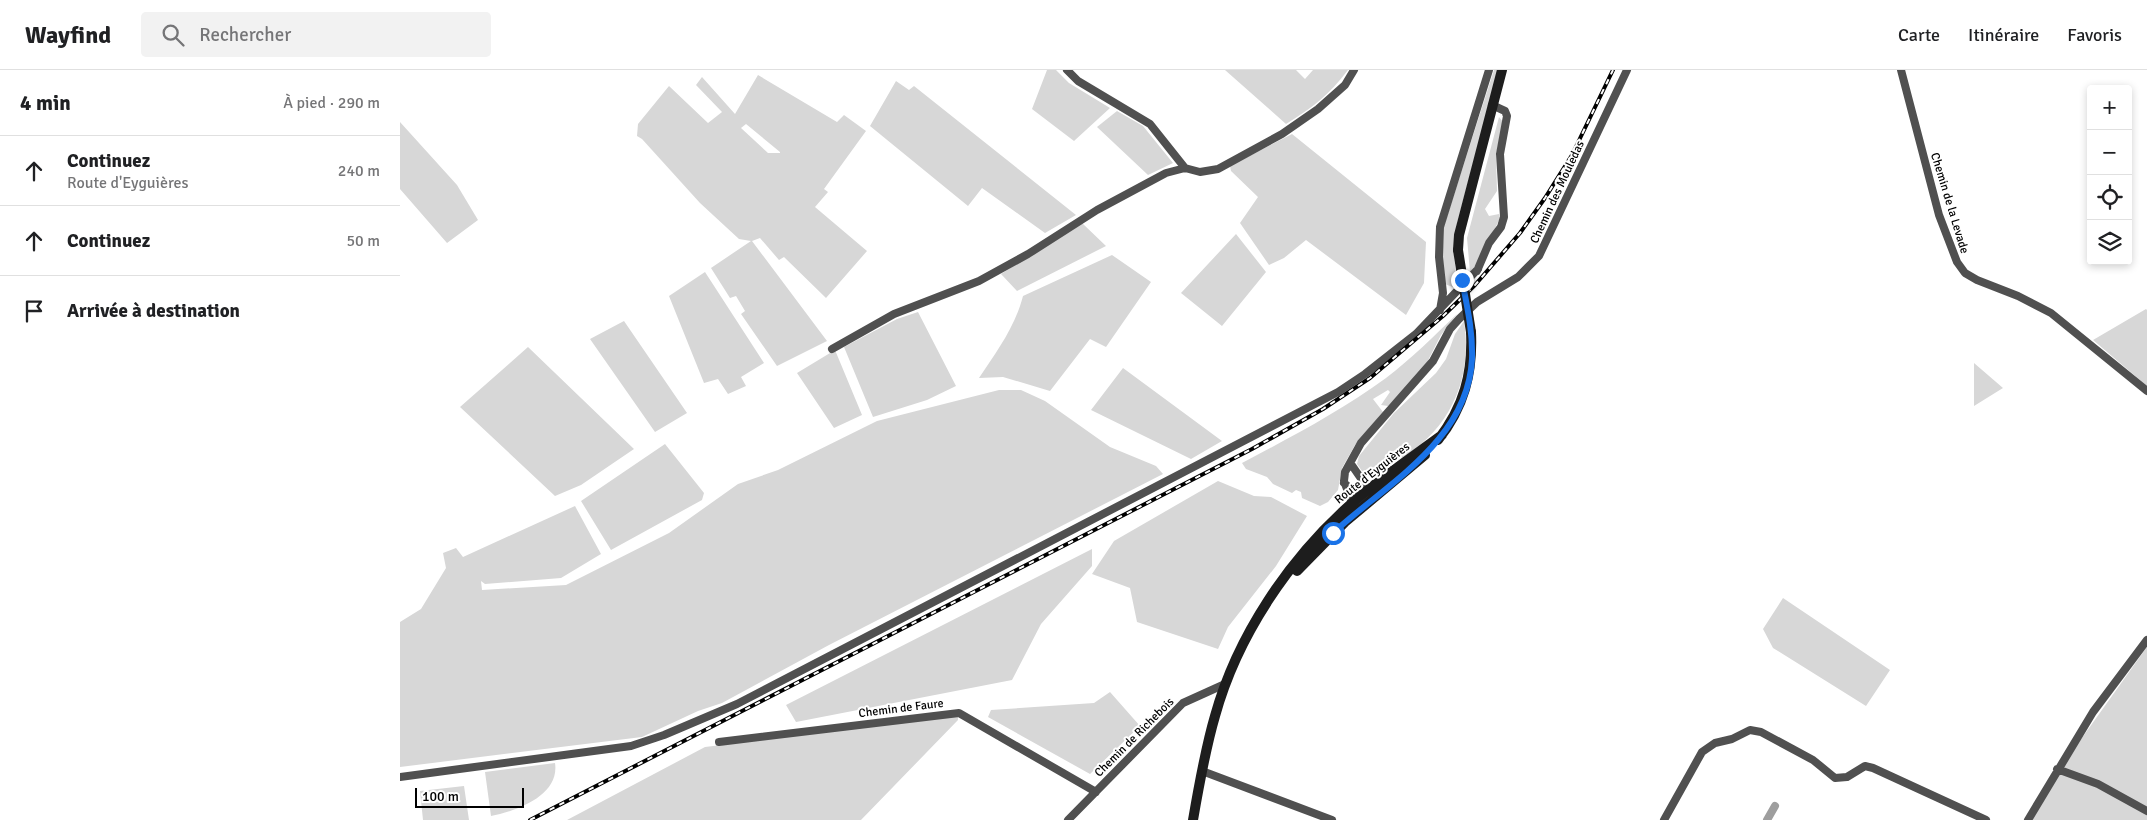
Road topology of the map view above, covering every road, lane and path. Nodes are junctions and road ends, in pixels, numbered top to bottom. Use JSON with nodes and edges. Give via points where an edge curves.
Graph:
{"nodes":[{"id":1,"x":1066,"y":70,"type":"edge"},
{"id":2,"x":1354,"y":70,"type":"edge"},
{"id":3,"x":1489,"y":70,"type":"edge"},
{"id":4,"x":1502,"y":70,"type":"edge"},
{"id":5,"x":1627,"y":70,"type":"edge"},
{"id":6,"x":1901,"y":70,"type":"edge"},
{"id":7,"x":1492,"y":106,"type":"junction"},
{"id":8,"x":1185,"y":168,"type":"junction"},
{"id":9,"x":1440,"y":311,"type":"junction"},
{"id":10,"x":832,"y":349,"type":"dead end"},
{"id":11,"x":2147,"y":391,"type":"edge"},
{"id":12,"x":1351,"y":464,"type":"junction"},
{"id":13,"x":1344,"y":483,"type":"junction"},
{"id":14,"x":1368,"y":495,"type":"junction"},
{"id":15,"x":1352,"y":503,"type":"junction"},
{"id":16,"x":1267,"y":605,"type":"junction"},
{"id":17,"x":2147,"y":640,"type":"edge"},
{"id":18,"x":1225,"y":684,"type":"junction"},
{"id":19,"x":719,"y":742,"type":"dead end"},
{"id":20,"x":2057,"y":769,"type":"junction"},
{"id":21,"x":1202,"y":770,"type":"junction"},
{"id":22,"x":400,"y":777,"type":"edge"},
{"id":23,"x":1096,"y":792,"type":"junction"},
{"id":24,"x":2147,"y":811,"type":"edge"},
{"id":25,"x":1068,"y":820,"type":"edge"},
{"id":26,"x":1193,"y":820,"type":"edge"},
{"id":27,"x":1332,"y":820,"type":"edge"},
{"id":28,"x":1664,"y":820,"type":"edge"},
{"id":29,"x":1986,"y":820,"type":"edge"},
{"id":30,"x":2028,"y":820,"type":"edge"}],
"edges":[{"from":1,"to":8,"type":"street","via":[[1078,81],[1150,124]]},
{"from":2,"to":8,"type":"street","via":[[1345,85],[1318,110],[1282,134],[1218,170],[1200,172]]},
{"from":3,"to":9,"type":"street","via":[[1440,227],[1443,293]]},
{"from":4,"to":7,"type":"main road"},
{"from":5,"to":12,"type":"street","name":"Chemin des Mouledas","via":[[1538,256],[1523,274],[1477,302],[1450,329],[1433,361],[1361,444]]},
{"from":6,"to":11,"type":"street","name":"Chemin de la Levade","via":[[1940,215],[1957,262],[1965,273],[2052,312]]},
{"from":7,"to":9,"type":"street","via":[[1505,111],[1507,116],[1500,154],[1504,217],[1467,286]]},
{"from":7,"to":14,"type":"main road","name":"Route d'Eyguières","bridge":true,"via":[[1459,235],[1458,250],[1471,332],[1470,376],[1454,418],[1428,452]]},
{"from":8,"to":10,"type":"street","via":[[1166,174],[1097,210],[979,281],[894,314]]},
{"from":9,"to":22,"type":"street","via":[[1409,340],[1338,392],[724,710],[631,746]]},
{"from":12,"to":13,"type":"street","name":"Chemin des Mouledas","via":[[1345,472]]},
{"from":12,"to":14,"type":"street"},
{"from":13,"to":14,"type":"street"},
{"from":13,"to":15,"type":"street"},
{"from":14,"to":15,"type":"main road","name":"Route d'Eyguières"},
{"from":14,"to":16,"type":"main road","name":"Route d'Eyguières"},
{"from":15,"to":16,"type":"main road","name":"Route d'Eyguières","via":[[1303,553]]},
{"from":16,"to":18,"type":"main road","name":"Route d'Eyguières","via":[[1244,642]]},
{"from":17,"to":20,"type":"street","via":[[2093,712]]},
{"from":18,"to":21,"type":"main road","name":"Route d'Eyguières"},
{"from":18,"to":23,"type":"street","name":"Chemin de Richebois","via":[[1183,703]]},
{"from":19,"to":23,"type":"street","name":"Chemin de Faure","via":[[959,713]]},
{"from":20,"to":24,"type":"street","via":[[2098,784]]},
{"from":20,"to":30,"type":"street"},
{"from":21,"to":26,"type":"main road","name":"Route d'Eyguières"},
{"from":21,"to":27,"type":"street"},
{"from":23,"to":25,"type":"street","name":"Chemin de Richebois"},
{"from":28,"to":29,"type":"street","via":[[1702,752],[1715,742],[1732,739],[1750,730],[1761,732],[1813,760],[1835,778],[1847,777],[1865,766],[1874,768]]}]}
